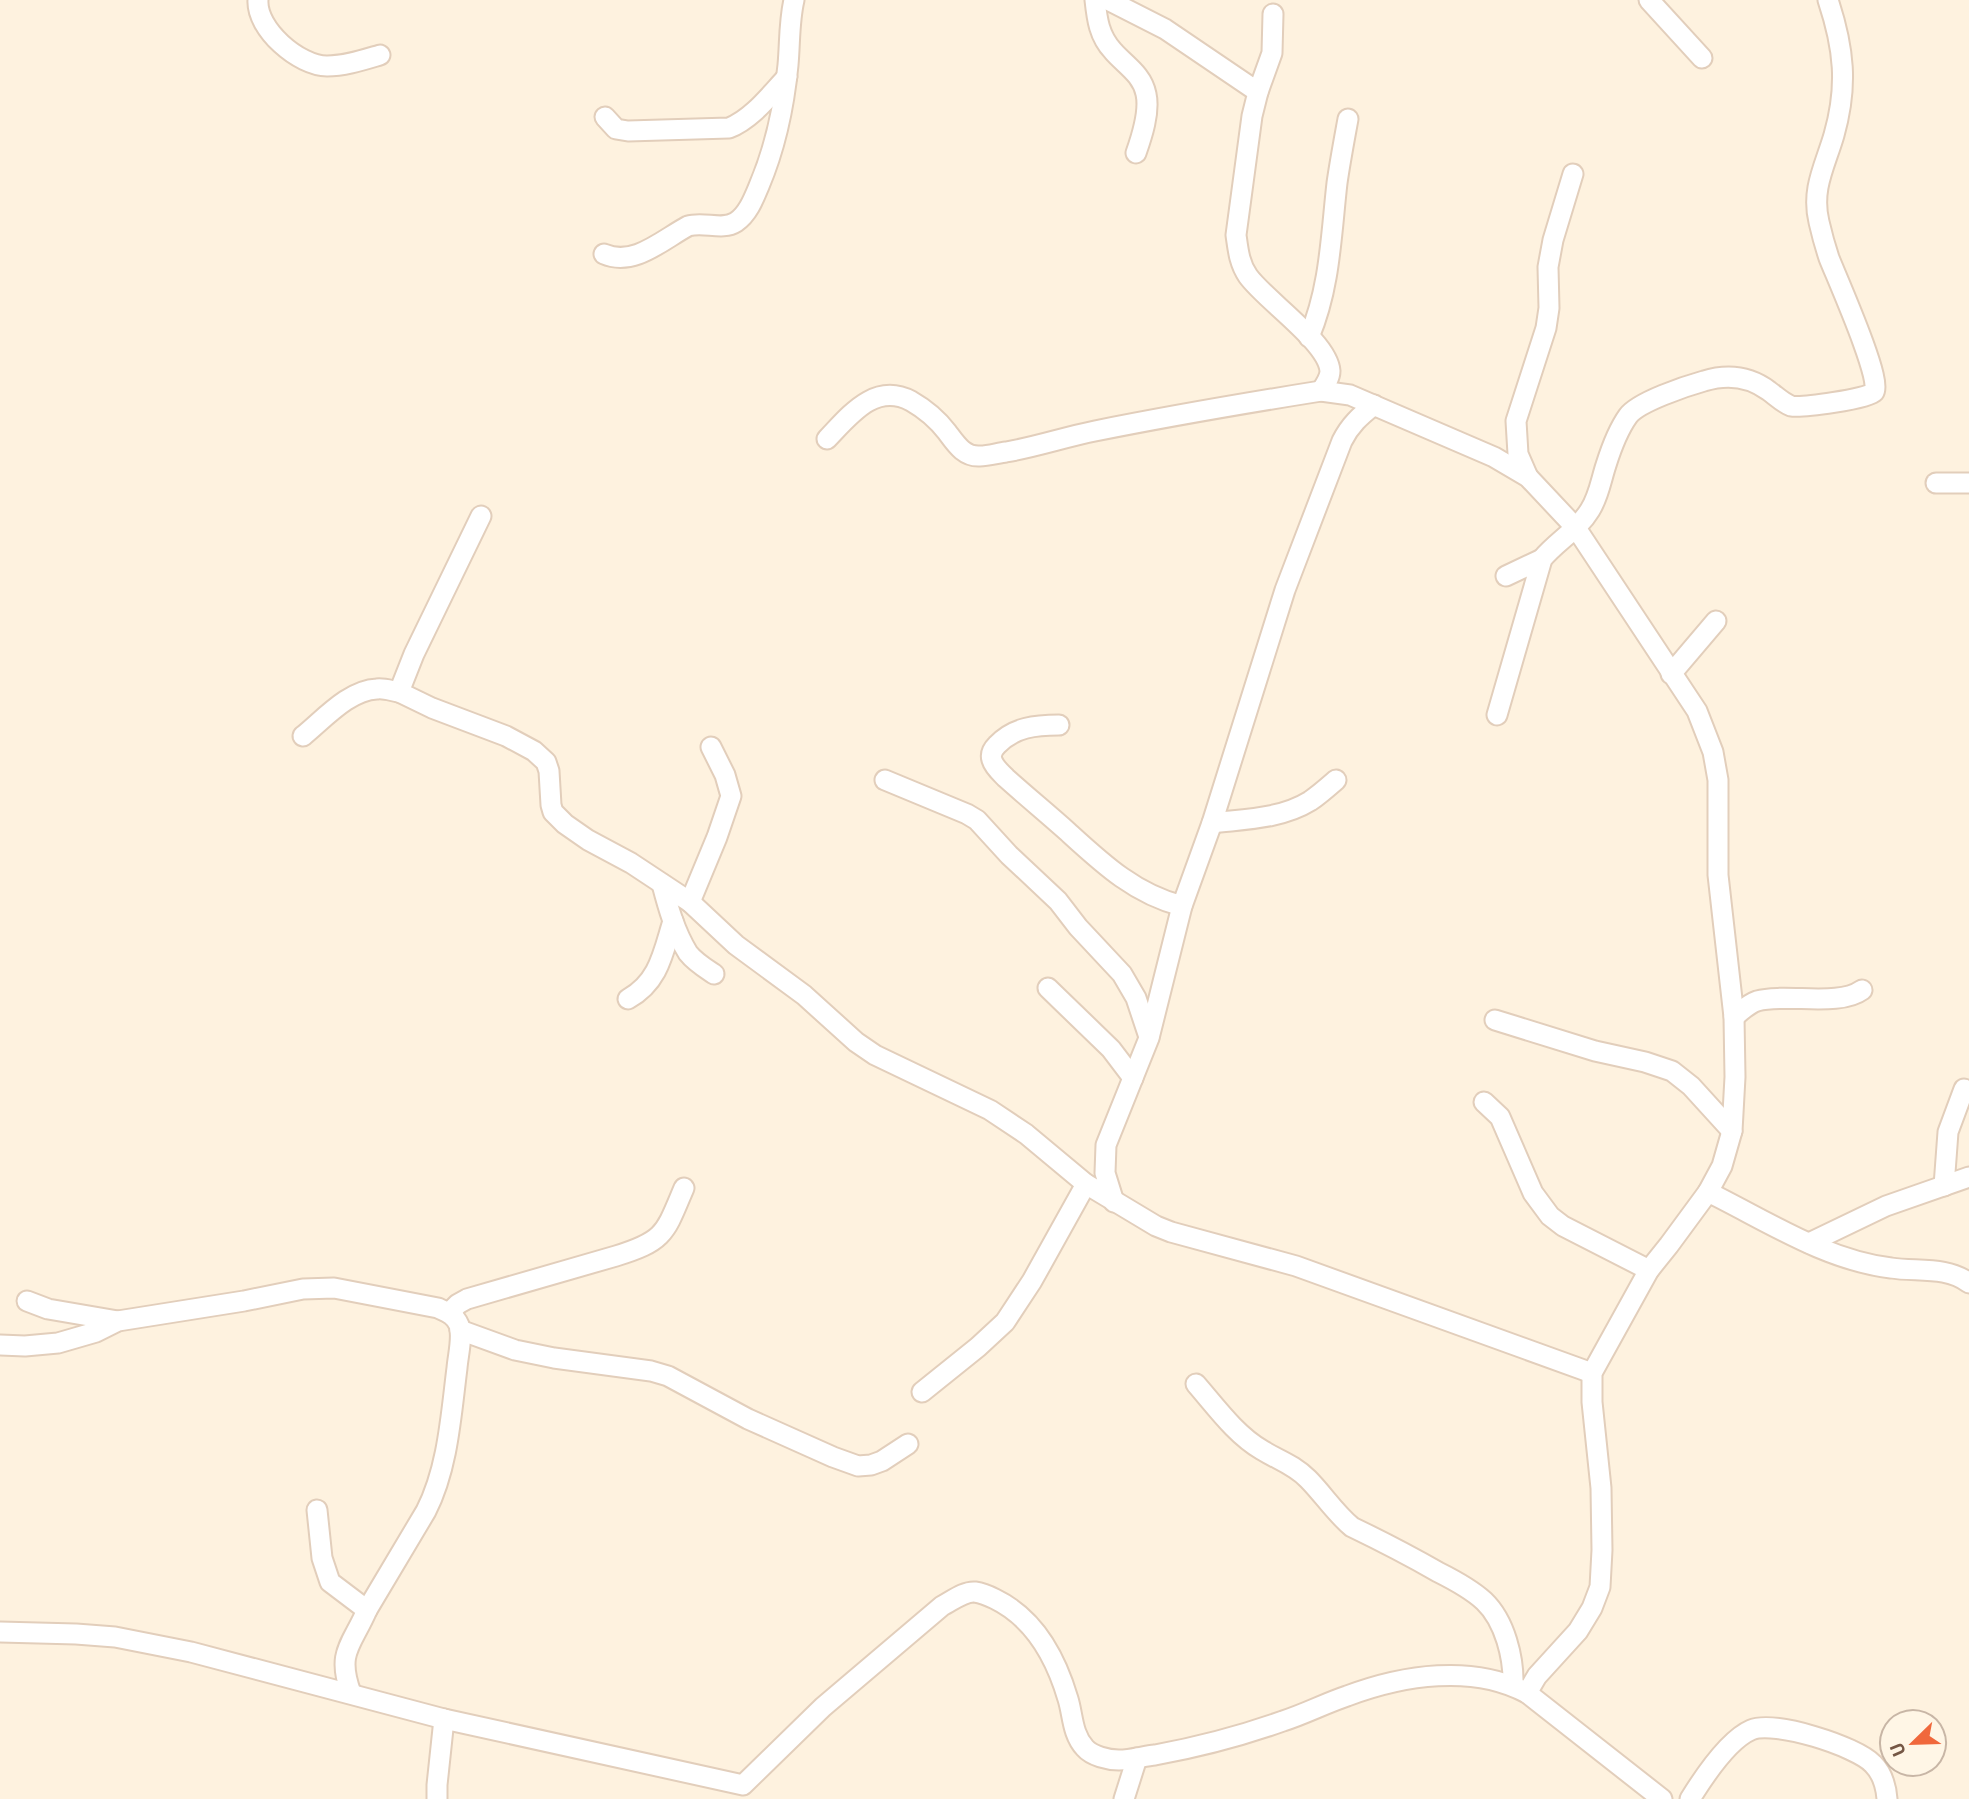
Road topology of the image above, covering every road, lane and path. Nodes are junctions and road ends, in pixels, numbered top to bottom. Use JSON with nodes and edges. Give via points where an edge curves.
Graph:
{"nodes":[{"id":1,"x":258,"y":0,"type":"edge"},
{"id":2,"x":794,"y":0,"type":"edge"},
{"id":3,"x":1095,"y":0,"type":"edge"},
{"id":4,"x":1108,"y":0,"type":"edge"},
{"id":5,"x":1649,"y":0,"type":"edge"},
{"id":6,"x":1828,"y":0,"type":"edge"},
{"id":7,"x":1272,"y":14,"type":"dead end"},
{"id":8,"x":380,"y":55,"type":"dead end"},
{"id":9,"x":1702,"y":58,"type":"dead end"},
{"id":10,"x":787,"y":77,"type":"junction"},
{"id":11,"x":1258,"y":92,"type":"junction"},
{"id":12,"x":605,"y":117,"type":"dead end"},
{"id":13,"x":1348,"y":119,"type":"dead end"},
{"id":14,"x":1136,"y":153,"type":"dead end"},
{"id":15,"x":1573,"y":174,"type":"dead end"},
{"id":16,"x":604,"y":254,"type":"dead end"},
{"id":17,"x":1309,"y":337,"type":"junction"},
{"id":18,"x":1321,"y":391,"type":"junction"},
{"id":19,"x":1374,"y":405,"type":"junction"},
{"id":20,"x":827,"y":439,"type":"dead end"},
{"id":21,"x":1528,"y":477,"type":"junction"},
{"id":22,"x":1936,"y":483,"type":"dead end"},
{"id":23,"x":1969,"y":483,"type":"edge"},
{"id":24,"x":481,"y":516,"type":"dead end"},
{"id":25,"x":1577,"y":528,"type":"junction"},
{"id":26,"x":1542,"y":559,"type":"junction"},
{"id":27,"x":1506,"y":576,"type":"dead end"},
{"id":28,"x":1716,"y":621,"type":"dead end"},
{"id":29,"x":1671,"y":674,"type":"junction"},
{"id":30,"x":399,"y":692,"type":"junction"},
{"id":31,"x":1497,"y":715,"type":"dead end"},
{"id":32,"x":1059,"y":725,"type":"dead end"},
{"id":33,"x":303,"y":736,"type":"dead end"},
{"id":34,"x":711,"y":747,"type":"dead end"},
{"id":35,"x":885,"y":780,"type":"dead end"},
{"id":36,"x":1336,"y":780,"type":"dead end"},
{"id":37,"x":1212,"y":823,"type":"junction"},
{"id":38,"x":662,"y":884,"type":"junction"},
{"id":39,"x":690,"y":902,"type":"junction"},
{"id":40,"x":1182,"y":906,"type":"junction"},
{"id":41,"x":673,"y":921,"type":"junction"},
{"id":42,"x":714,"y":974,"type":"dead end"},
{"id":43,"x":1048,"y":988,"type":"dead end"},
{"id":44,"x":1861,"y":990,"type":"dead end"},
{"id":45,"x":628,"y":999,"type":"dead end"},
{"id":46,"x":1734,"y":1017,"type":"junction"},
{"id":47,"x":1495,"y":1020,"type":"dead end"},
{"id":48,"x":1149,"y":1038,"type":"junction"},
{"id":49,"x":1133,"y":1078,"type":"junction"},
{"id":50,"x":1964,"y":1089,"type":"dead end"},
{"id":51,"x":1484,"y":1102,"type":"dead end"},
{"id":52,"x":1732,"y":1131,"type":"junction"},
{"id":53,"x":1969,"y":1177,"type":"edge"},
{"id":54,"x":1086,"y":1184,"type":"junction"},
{"id":55,"x":1944,"y":1186,"type":"junction"},
{"id":56,"x":684,"y":1188,"type":"dead end"},
{"id":57,"x":1708,"y":1192,"type":"junction"},
{"id":58,"x":1114,"y":1202,"type":"junction"},
{"id":59,"x":1809,"y":1243,"type":"junction"},
{"id":60,"x":1648,"y":1270,"type":"junction"},
{"id":61,"x":1969,"y":1283,"type":"edge"},
{"id":62,"x":27,"y":1301,"type":"dead end"},
{"id":63,"x":449,"y":1313,"type":"junction"},
{"id":64,"x":118,"y":1321,"type":"junction"},
{"id":65,"x":460,"y":1330,"type":"junction"},
{"id":66,"x":0,"y":1345,"type":"edge"},
{"id":67,"x":1592,"y":1373,"type":"junction"},
{"id":68,"x":1196,"y":1384,"type":"dead end"},
{"id":69,"x":922,"y":1392,"type":"dead end"},
{"id":70,"x":908,"y":1444,"type":"dead end"},
{"id":71,"x":317,"y":1510,"type":"dead end"},
{"id":72,"x":367,"y":1610,"type":"junction"},
{"id":73,"x":0,"y":1632,"type":"edge"},
{"id":74,"x":1520,"y":1689,"type":"junction"},
{"id":75,"x":351,"y":1693,"type":"junction"},
{"id":76,"x":444,"y":1719,"type":"junction"},
{"id":77,"x":1137,"y":1758,"type":"junction"},
{"id":78,"x":742,"y":1792,"type":"edge"},
{"id":79,"x":437,"y":1799,"type":"edge"},
{"id":80,"x":1124,"y":1799,"type":"edge"},
{"id":81,"x":1662,"y":1799,"type":"edge"},
{"id":82,"x":1690,"y":1799,"type":"edge"},
{"id":83,"x":1887,"y":1799,"type":"edge"}],
"edges":[{"from":1,"to":8,"type":"street","via":[[272,34],[304,59],[324,66]]},
{"from":2,"to":10,"type":"street"},
{"from":3,"to":14,"type":"street","via":[[1105,41],[1139,77],[1147,96]]},
{"from":4,"to":11,"type":"street","via":[[1165,29]]},
{"from":5,"to":9,"type":"street"},
{"from":6,"to":25,"type":"street","via":[[1842,48],[1843,74],[1834,135],[1817,186],[1817,213],[1875,390],[1858,398],[1792,406],[1762,386],[1736,377],[1706,380],[1651,401],[1629,415],[1591,509]]},
{"from":7,"to":11,"type":"street","via":[[1272,53]]},
{"from":10,"to":12,"type":"street","via":[[751,114],[729,128],[628,131],[617,129]]},
{"from":10,"to":16,"type":"street","via":[[783,112],[766,170],[750,207],[738,221],[688,226],[627,258]]},
{"from":11,"to":17,"type":"street","via":[[1236,234],[1238,253],[1249,277]]},
{"from":13,"to":17,"type":"street","via":[[1330,257]]},
{"from":15,"to":21,"type":"street","via":[[1548,267],[1546,328],[1516,421],[1518,454]]},
{"from":17,"to":18,"type":"street","via":[[1330,369]]},
{"from":18,"to":19,"type":"street","via":[[1350,395]]},
{"from":18,"to":20,"type":"street","via":[[1091,432],[981,457],[961,449],[923,408],[892,394],[865,403]]},
{"from":19,"to":21,"type":"street","via":[[1494,457]]},
{"from":19,"to":37,"type":"street","via":[[1342,441],[1286,590]]},
{"from":21,"to":25,"type":"street"},
{"from":22,"to":23,"type":"street"},
{"from":24,"to":30,"type":"street"},
{"from":25,"to":26,"type":"street"},
{"from":25,"to":29,"type":"street"},
{"from":26,"to":27,"type":"street"},
{"from":26,"to":31,"type":"street"},
{"from":28,"to":29,"type":"street"},
{"from":29,"to":46,"type":"street","via":[[1697,711],[1715,761],[1717,875]]},
{"from":30,"to":33,"type":"street","via":[[379,688],[359,694]]},
{"from":30,"to":38,"type":"street","via":[[540,755],[549,771],[551,805],[557,817]]},
{"from":32,"to":40,"type":"street","via":[[1035,725],[1011,734],[993,750],[993,763],[1110,870],[1153,896]]},
{"from":34,"to":39,"type":"street","via":[[730,796]]},
{"from":35,"to":48,"type":"street","via":[[977,820],[1122,974],[1136,998]]},
{"from":36,"to":37,"type":"street","via":[[1293,809]]},
{"from":37,"to":40,"type":"street"},
{"from":38,"to":39,"type":"street"},
{"from":38,"to":41,"type":"street"},
{"from":39,"to":54,"type":"street","via":[[856,1042],[990,1110]]},
{"from":40,"to":48,"type":"street"},
{"from":41,"to":42,"type":"street","via":[[688,953]]},
{"from":41,"to":45,"type":"street","via":[[654,977]]},
{"from":43,"to":49,"type":"street","via":[[1111,1049]]},
{"from":44,"to":46,"type":"street","via":[[1850,996],[1758,1001]]},
{"from":46,"to":52,"type":"street"},
{"from":47,"to":52,"type":"street","via":[[1672,1071]]},
{"from":48,"to":49,"type":"street"},
{"from":49,"to":58,"type":"street","via":[[1106,1145],[1105,1173]]},
{"from":50,"to":55,"type":"street","via":[[1948,1132]]},
{"from":51,"to":60,"type":"street","via":[[1500,1117],[1533,1193],[1550,1216]]},
{"from":52,"to":57,"type":"street","via":[[1722,1166]]},
{"from":53,"to":55,"type":"street"},
{"from":54,"to":58,"type":"street"},
{"from":54,"to":69,"type":"street","via":[[1005,1322]]},
{"from":55,"to":59,"type":"street","via":[[1886,1206]]},
{"from":56,"to":63,"type":"street","via":[[656,1240],[639,1249],[467,1299]]},
{"from":57,"to":59,"type":"street"},
{"from":57,"to":60,"type":"street"},
{"from":58,"to":67,"type":"street","via":[[1171,1233],[1296,1266]]},
{"from":59,"to":61,"type":"street","via":[[1881,1267],[1936,1270]]},
{"from":60,"to":67,"type":"street"},
{"from":62,"to":64,"type":"street"},
{"from":63,"to":64,"type":"street","via":[[318,1287]]},
{"from":63,"to":65,"type":"street"},
{"from":64,"to":66,"type":"street","via":[[58,1343]]},
{"from":65,"to":70,"type":"street","via":[[541,1356],[668,1376],[748,1419],[858,1466],[882,1461]]},
{"from":65,"to":72,"type":"street","via":[[446,1447],[432,1499]]},
{"from":67,"to":74,"type":"street","via":[[1601,1488],[1600,1587],[1578,1631]]},
{"from":68,"to":74,"type":"street","via":[[1262,1450],[1307,1478],[1352,1527],[1485,1602],[1506,1640]]},
{"from":71,"to":72,"type":"street","via":[[322,1558],[330,1581]]},
{"from":72,"to":75,"type":"street","via":[[346,1650],[344,1668]]},
{"from":73,"to":75,"type":"street","via":[[115,1637],[191,1651]]},
{"from":74,"to":77,"type":"street","via":[[1458,1676],[1394,1682],[1238,1736]]},
{"from":74,"to":81,"type":"street"},
{"from":75,"to":76,"type":"street"},
{"from":76,"to":78,"type":"street"},
{"from":76,"to":79,"type":"street"},
{"from":77,"to":78,"type":"street","via":[[1118,1760],[1085,1749],[1045,1645],[1006,1604],[974,1592],[942,1606],[823,1707]]},
{"from":77,"to":80,"type":"street"},
{"from":82,"to":83,"type":"street","via":[[1724,1752],[1752,1729],[1769,1727],[1856,1751],[1877,1768]]}]}
